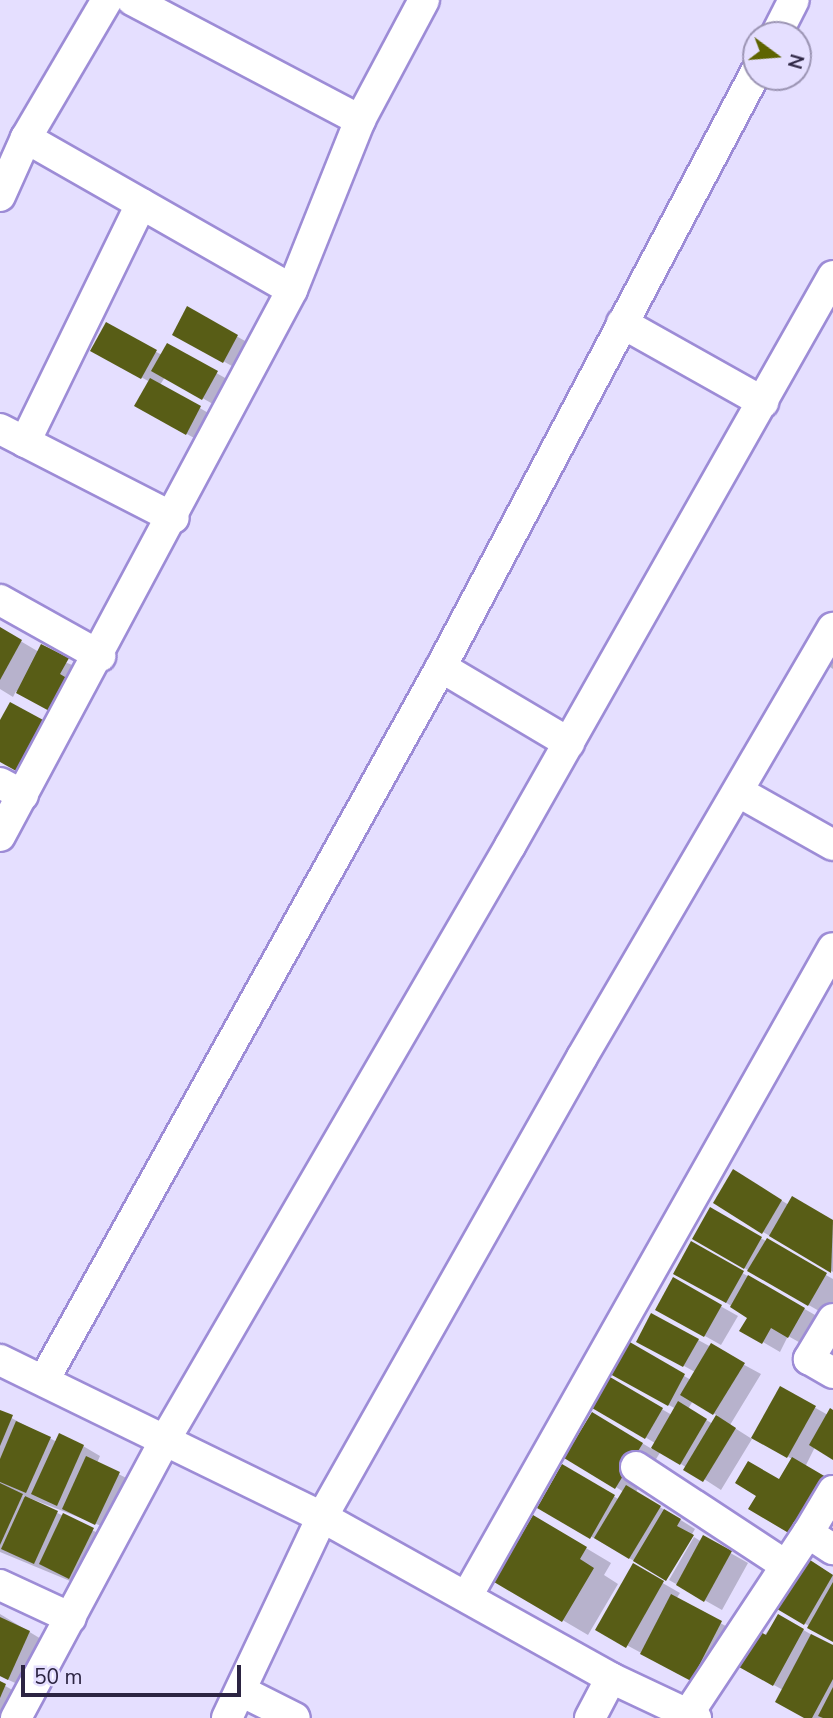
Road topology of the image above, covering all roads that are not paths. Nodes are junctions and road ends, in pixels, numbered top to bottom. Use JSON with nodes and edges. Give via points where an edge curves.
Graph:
{"nodes":[{"id":1,"x":107,"y":0,"type":"edge"},
{"id":2,"x":132,"y":0,"type":"edge"},
{"id":3,"x":424,"y":0,"type":"edge"},
{"id":4,"x":794,"y":0,"type":"edge"},
{"id":5,"x":783,"y":21,"type":"edge"},
{"id":6,"x":746,"y":91,"type":"edge"},
{"id":7,"x":360,"y":120,"type":"junction"},
{"id":8,"x":26,"y":138,"type":"junction"},
{"id":9,"x":0,"y":196,"type":"edge"},
{"id":10,"x":141,"y":204,"type":"junction"},
{"id":11,"x":833,"y":276,"type":"edge"},
{"id":12,"x":292,"y":290,"type":"junction"},
{"id":13,"x":622,"y":323,"type":"junction"},
{"id":14,"x":763,"y":402,"type":"junction"},
{"id":15,"x":12,"y":436,"type":"edge"},
{"id":16,"x":174,"y":518,"type":"junction"},
{"id":17,"x":0,"y":600,"type":"edge"},
{"id":18,"x":833,"y":628,"type":"edge"},
{"id":19,"x":100,"y":656,"type":"junction"},
{"id":20,"x":440,"y":667,"type":"junction"},
{"id":21,"x":569,"y":743,"type":"junction"},
{"id":22,"x":11,"y":789,"type":"edge"},
{"id":23,"x":739,"y":792,"type":"junction"},
{"id":24,"x":0,"y":836,"type":"edge"},
{"id":25,"x":833,"y":845,"type":"edge"},
{"id":26,"x":833,"y":948,"type":"edge"},
{"id":27,"x":833,"y":1319,"type":"edge"},
{"id":28,"x":0,"y":1360,"type":"edge"},
{"id":29,"x":833,"y":1373,"type":"edge"},
{"id":30,"x":45,"y":1378,"type":"junction"},
{"id":31,"x":166,"y":1438,"type":"junction"},
{"id":32,"x":636,"y":1467,"type":"dead end"},
{"id":33,"x":833,"y":1491,"type":"edge"},
{"id":34,"x":322,"y":1517,"type":"junction"},
{"id":35,"x":808,"y":1533,"type":"junction"},
{"id":36,"x":833,"y":1549,"type":"edge"},
{"id":37,"x":785,"y":1565,"type":"junction"},
{"id":38,"x":0,"y":1585,"type":"edge"},
{"id":39,"x":467,"y":1596,"type":"junction"},
{"id":40,"x":71,"y":1618,"type":"junction"},
{"id":41,"x":611,"y":1678,"type":"junction"},
{"id":42,"x":242,"y":1691,"type":"junction"},
{"id":43,"x":692,"y":1716,"type":"edge"},
{"id":44,"x":16,"y":1718,"type":"edge"},
{"id":45,"x":227,"y":1718,"type":"edge"},
{"id":46,"x":295,"y":1718,"type":"edge"},
{"id":47,"x":590,"y":1718,"type":"edge"}],
"edges":[{"from":1,"to":8,"type":"street"},
{"from":2,"to":7,"type":"street"},
{"from":3,"to":7,"type":"street"},
{"from":4,"to":5,"type":"street"},
{"from":6,"to":13,"type":"street"},
{"from":7,"to":12,"type":"street"},
{"from":8,"to":9,"type":"street"},
{"from":8,"to":10,"type":"street"},
{"from":10,"to":12,"type":"street"},
{"from":10,"to":15,"type":"street"},
{"from":11,"to":14,"type":"street"},
{"from":12,"to":16,"type":"street"},
{"from":13,"to":14,"type":"street"},
{"from":13,"to":20,"type":"street"},
{"from":14,"to":21,"type":"street"},
{"from":15,"to":16,"type":"street"},
{"from":16,"to":19,"type":"street"},
{"from":17,"to":19,"type":"street"},
{"from":18,"to":23,"type":"street"},
{"from":19,"to":22,"type":"street"},
{"from":20,"to":21,"type":"street"},
{"from":20,"to":30,"type":"street"},
{"from":21,"to":31,"type":"street"},
{"from":22,"to":24,"type":"street"},
{"from":23,"to":25,"type":"street"},
{"from":23,"to":34,"type":"street","via":[[582,1057]]},
{"from":26,"to":39,"type":"street"},
{"from":27,"to":29,"type":"street","via":[[809,1359]]},
{"from":28,"to":30,"type":"street"},
{"from":30,"to":31,"type":"street"},
{"from":31,"to":34,"type":"street"},
{"from":31,"to":40,"type":"street"},
{"from":32,"to":37,"type":"street"},
{"from":33,"to":35,"type":"street"},
{"from":34,"to":39,"type":"street"},
{"from":34,"to":42,"type":"street"},
{"from":35,"to":36,"type":"street"},
{"from":35,"to":37,"type":"street"},
{"from":37,"to":43,"type":"street"},
{"from":38,"to":40,"type":"street"},
{"from":39,"to":41,"type":"street"},
{"from":40,"to":44,"type":"street"},
{"from":41,"to":43,"type":"street"},
{"from":41,"to":47,"type":"street"},
{"from":42,"to":45,"type":"street"},
{"from":42,"to":46,"type":"street"}]}
